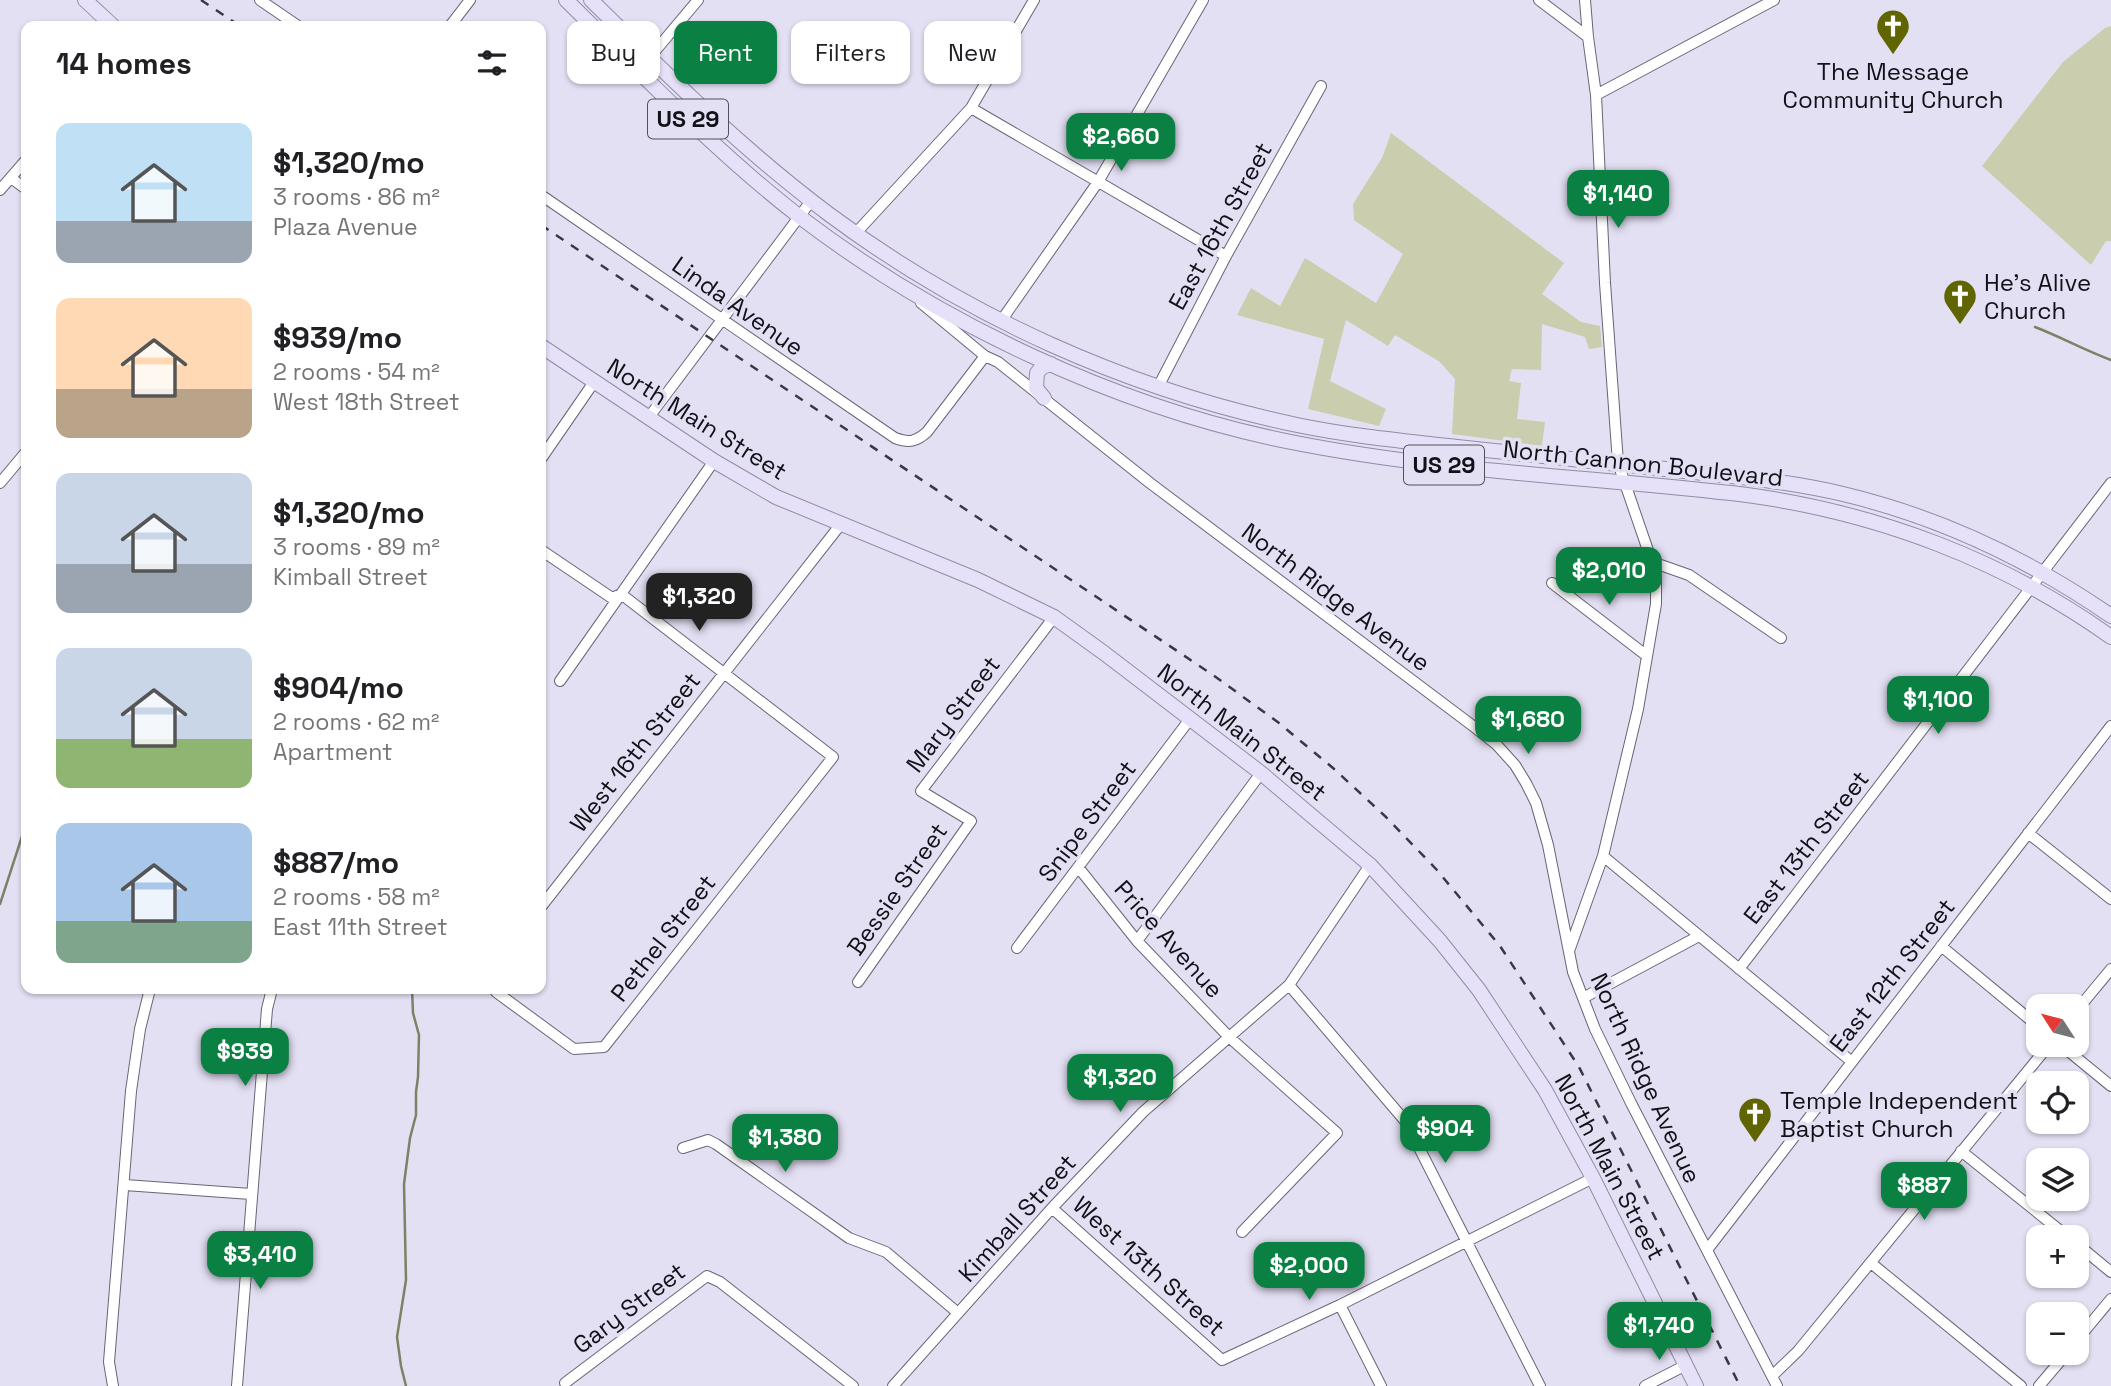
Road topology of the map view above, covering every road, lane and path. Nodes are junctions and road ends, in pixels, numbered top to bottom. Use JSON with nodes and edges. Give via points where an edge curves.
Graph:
{"nodes":[{"id":1,"x":85,"y":0,"type":"edge"},
{"id":2,"x":260,"y":0,"type":"edge"},
{"id":3,"x":470,"y":0,"type":"edge"},
{"id":4,"x":566,"y":0,"type":"edge"},
{"id":5,"x":591,"y":0,"type":"edge"},
{"id":6,"x":698,"y":0,"type":"edge"},
{"id":7,"x":1034,"y":0,"type":"edge"},
{"id":8,"x":1203,"y":0,"type":"edge"},
{"id":9,"x":1539,"y":0,"type":"edge"},
{"id":10,"x":1585,"y":0,"type":"edge"},
{"id":11,"x":1774,"y":0,"type":"edge"},
{"id":12,"x":108,"y":21,"type":"edge"},
{"id":13,"x":291,"y":21,"type":"edge"},
{"id":14,"x":454,"y":21,"type":"edge"},
{"id":15,"x":588,"y":21,"type":"edge"},
{"id":16,"x":613,"y":21,"type":"edge"},
{"id":17,"x":1588,"y":37,"type":"junction"},
{"id":18,"x":660,"y":45,"type":"edge"},
{"id":19,"x":660,"y":67,"type":"edge"},
{"id":20,"x":652,"y":84,"type":"edge"},
{"id":21,"x":1321,"y":86,"type":"dead end"},
{"id":22,"x":1596,"y":95,"type":"junction"},
{"id":23,"x":971,"y":108,"type":"junction"},
{"id":24,"x":21,"y":166,"type":"edge"},
{"id":25,"x":11,"y":178,"type":"junction"},
{"id":26,"x":1098,"y":182,"type":"junction"},
{"id":27,"x":21,"y":185,"type":"edge"},
{"id":28,"x":0,"y":190,"type":"edge"},
{"id":29,"x":546,"y":198,"type":"edge"},
{"id":30,"x":811,"y":201,"type":"junction"},
{"id":31,"x":800,"y":217,"type":"junction"},
{"id":32,"x":855,"y":234,"type":"junction"},
{"id":33,"x":1226,"y":256,"type":"junction"},
{"id":34,"x":893,"y":280,"type":"junction"},
{"id":35,"x":722,"y":321,"type":"junction"},
{"id":36,"x":1001,"y":321,"type":"junction"},
{"id":37,"x":546,"y":349,"type":"edge"},
{"id":38,"x":985,"y":356,"type":"junction"},
{"id":39,"x":1051,"y":364,"type":"junction"},
{"id":40,"x":594,"y":382,"type":"junction"},
{"id":41,"x":1158,"y":387,"type":"junction"},
{"id":42,"x":1044,"y":398,"type":"junction"},
{"id":43,"x":649,"y":417,"type":"junction"},
{"id":44,"x":546,"y":452,"type":"edge"},
{"id":45,"x":21,"y":458,"type":"edge"},
{"id":46,"x":714,"y":461,"type":"junction"},
{"id":47,"x":1618,"y":463,"type":"junction"},
{"id":48,"x":1624,"y":482,"type":"junction"},
{"id":49,"x":0,"y":483,"type":"edge"},
{"id":50,"x":2109,"y":490,"type":"edge"},
{"id":51,"x":841,"y":524,"type":"junction"},
{"id":52,"x":546,"y":553,"type":"edge"},
{"id":53,"x":1652,"y":562,"type":"junction"},
{"id":54,"x":2043,"y":573,"type":"junction"},
{"id":55,"x":1552,"y":583,"type":"dead end"},
{"id":56,"x":2032,"y":588,"type":"junction"},
{"id":57,"x":621,"y":594,"type":"junction"},
{"id":58,"x":2111,"y":616,"type":"edge"},
{"id":59,"x":1054,"y":617,"type":"junction"},
{"id":60,"x":2111,"y":637,"type":"edge"},
{"id":61,"x":1781,"y":638,"type":"dead end"},
{"id":62,"x":1647,"y":656,"type":"junction"},
{"id":63,"x":724,"y":671,"type":"junction"},
{"id":64,"x":560,"y":681,"type":"dead end"},
{"id":65,"x":1190,"y":719,"type":"junction"},
{"id":66,"x":2111,"y":726,"type":"edge"},
{"id":67,"x":1261,"y":773,"type":"junction"},
{"id":68,"x":971,"y":821,"type":"joint"},
{"id":69,"x":2028,"y":833,"type":"junction"},
{"id":70,"x":1603,"y":856,"type":"junction"},
{"id":71,"x":1370,"y":865,"type":"junction"},
{"id":72,"x":1078,"y":867,"type":"junction"},
{"id":73,"x":2111,"y":899,"type":"edge"},
{"id":74,"x":546,"y":902,"type":"edge"},
{"id":75,"x":1699,"y":936,"type":"junction"},
{"id":76,"x":1138,"y":941,"type":"junction"},
{"id":77,"x":1941,"y":946,"type":"junction"},
{"id":78,"x":1017,"y":948,"type":"dead end"},
{"id":79,"x":1568,"y":951,"type":"junction"},
{"id":80,"x":1739,"y":969,"type":"junction"},
{"id":81,"x":2111,"y":969,"type":"edge"},
{"id":82,"x":858,"y":982,"type":"dead end"},
{"id":83,"x":1289,"y":985,"type":"junction"},
{"id":84,"x":149,"y":994,"type":"edge"},
{"id":85,"x":271,"y":994,"type":"edge"},
{"id":86,"x":501,"y":994,"type":"edge"},
{"id":87,"x":2090,"y":994,"type":"edge"},
{"id":88,"x":1583,"y":998,"type":"junction"},
{"id":89,"x":2026,"y":1016,"type":"edge"},
{"id":90,"x":1229,"y":1037,"type":"junction"},
{"id":91,"x":2039,"y":1057,"type":"edge"},
{"id":92,"x":2076,"y":1057,"type":"edge"},
{"id":93,"x":1852,"y":1062,"type":"junction"},
{"id":94,"x":2111,"y":1086,"type":"edge"},
{"id":95,"x":683,"y":1148,"type":"dead end"},
{"id":96,"x":1961,"y":1151,"type":"junction"},
{"id":97,"x":1593,"y":1178,"type":"junction"},
{"id":98,"x":124,"y":1185,"type":"junction"},
{"id":99,"x":251,"y":1194,"type":"junction"},
{"id":100,"x":1052,"y":1208,"type":"junction"},
{"id":101,"x":2053,"y":1225,"type":"edge"},
{"id":102,"x":1242,"y":1232,"type":"dead end"},
{"id":103,"x":1467,"y":1242,"type":"junction"},
{"id":104,"x":1707,"y":1250,"type":"junction"},
{"id":105,"x":2089,"y":1254,"type":"edge"},
{"id":106,"x":1871,"y":1263,"type":"junction"},
{"id":107,"x":2111,"y":1272,"type":"edge"},
{"id":108,"x":2111,"y":1299,"type":"edge"},
{"id":109,"x":1340,"y":1305,"type":"junction"},
{"id":110,"x":958,"y":1313,"type":"junction"},
{"id":111,"x":2089,"y":1326,"type":"edge"},
{"id":112,"x":2057,"y":1365,"type":"edge"},
{"id":113,"x":1686,"y":1366,"type":"junction"},
{"id":114,"x":1775,"y":1381,"type":"edge"},
{"id":115,"x":565,"y":1383,"type":"dead end"},
{"id":116,"x":113,"y":1386,"type":"edge"},
{"id":117,"x":237,"y":1386,"type":"edge"},
{"id":118,"x":853,"y":1386,"type":"edge"},
{"id":119,"x":893,"y":1386,"type":"edge"},
{"id":120,"x":1381,"y":1386,"type":"edge"},
{"id":121,"x":1540,"y":1386,"type":"edge"},
{"id":122,"x":1645,"y":1386,"type":"edge"},
{"id":123,"x":1696,"y":1386,"type":"edge"},
{"id":124,"x":2021,"y":1386,"type":"edge"},
{"id":125,"x":2039,"y":1386,"type":"edge"}],
"edges":[{"from":1,"to":12,"type":"main road"},
{"from":2,"to":13,"type":"street"},
{"from":3,"to":14,"type":"street"},
{"from":4,"to":15,"type":"main road","name":"North Cannon Boulevard","number":"US 29"},
{"from":5,"to":16,"type":"main road","name":"North Cannon Boulevard","number":"US 29"},
{"from":6,"to":18,"type":"street"},
{"from":7,"to":23,"type":"street"},
{"from":8,"to":26,"type":"street"},
{"from":9,"to":17,"type":"street"},
{"from":10,"to":17,"type":"street"},
{"from":11,"to":22,"type":"street"},
{"from":17,"to":22,"type":"street"},
{"from":19,"to":30,"type":"main road","name":"North Cannon Boulevard","number":"US 29"},
{"from":20,"to":31,"type":"main road","name":"North Cannon Boulevard","number":"US 29"},
{"from":21,"to":33,"type":"street","name":"East 16th Street"},
{"from":22,"to":47,"type":"street"},
{"from":23,"to":26,"type":"street"},
{"from":23,"to":32,"type":"street"},
{"from":24,"to":25,"type":"street"},
{"from":25,"to":27,"type":"street"},
{"from":25,"to":28,"type":"street"},
{"from":26,"to":33,"type":"street"},
{"from":26,"to":36,"type":"street"},
{"from":29,"to":35,"type":"street","name":"Linda Avenue"},
{"from":30,"to":31,"type":"street"},
{"from":30,"to":32,"type":"main road","name":"North Cannon Boulevard","number":"US 29"},
{"from":31,"to":34,"type":"main road","name":"North Cannon Boulevard","number":"US 29"},
{"from":31,"to":35,"type":"street"},
{"from":32,"to":36,"type":"main road","name":"North Cannon Boulevard","number":"US 29"},
{"from":33,"to":41,"type":"street","name":"East 16th Street"},
{"from":34,"to":38,"type":"street","name":"North Ridge Avenue"},
{"from":34,"to":39,"type":"main road","name":"North Cannon Boulevard","number":"US 29","via":[[979,330]]},
{"from":35,"to":38,"type":"street","name":"Linda Avenue","via":[[887,435],[904,442],[914,442],[927,432]]},
{"from":35,"to":43,"type":"street"},
{"from":36,"to":41,"type":"main road","name":"North Cannon Boulevard","number":"US 29"},
{"from":37,"to":40,"type":"main road","name":"North Main Street"},
{"from":38,"to":42,"type":"street","name":"North Ridge Avenue"},
{"from":39,"to":42,"type":"main road","via":[[1037,373],[1036,388]]},
{"from":39,"to":48,"type":"main road","name":"North Cannon Boulevard","number":"US 29","via":[[1164,408],[1288,442],[1380,457]]},
{"from":40,"to":43,"type":"main road","name":"North Main Street"},
{"from":40,"to":44,"type":"street"},
{"from":41,"to":47,"type":"main road","name":"North Cannon Boulevard","number":"US 29","via":[[1301,426],[1388,440]]},
{"from":42,"to":79,"type":"street","name":"North Ridge Avenue","via":[[1150,484],[1496,744],[1515,765],[1536,803]]},
{"from":43,"to":46,"type":"main road","name":"North Main Street"},
{"from":45,"to":49,"type":"street"},
{"from":46,"to":51,"type":"main road","name":"North Main Street","via":[[776,496]]},
{"from":46,"to":57,"type":"street"},
{"from":47,"to":48,"type":"street"},
{"from":47,"to":54,"type":"main road","name":"North Cannon Boulevard","number":"US 29","via":[[1781,482],[1848,496],[1932,522]]},
{"from":48,"to":53,"type":"street"},
{"from":48,"to":56,"type":"main road","name":"North Cannon Boulevard","number":"US 29","via":[[1775,499],[1858,517],[1942,544]]},
{"from":50,"to":54,"type":"street","name":"East 13th Street"},
{"from":51,"to":59,"type":"main road","name":"North Main Street"},
{"from":51,"to":63,"type":"street","name":"West 16th Street"},
{"from":52,"to":57,"type":"street","via":[[612,598]]},
{"from":53,"to":61,"type":"street","via":[[1689,575]]},
{"from":53,"to":62,"type":"street","via":[[1656,604]]},
{"from":54,"to":56,"type":"street","name":"East 13th Street"},
{"from":54,"to":58,"type":"main road","name":"North Cannon Boulevard","number":"US 29"},
{"from":55,"to":62,"type":"street"},
{"from":56,"to":60,"type":"main road","name":"North Cannon Boulevard","number":"US 29"},
{"from":56,"to":80,"type":"street","name":"East 13th Street"},
{"from":57,"to":63,"type":"street"},
{"from":57,"to":64,"type":"street"},
{"from":59,"to":65,"type":"main road","name":"North Main Street"},
{"from":59,"to":68,"type":"street","name":"Mary Street","via":[[921,791]]},
{"from":62,"to":70,"type":"street"},
{"from":63,"to":74,"type":"street","name":"West 16th Street"},
{"from":63,"to":86,"type":"street","name":"Pethel Street","via":[[833,757],[604,1047],[575,1049]]},
{"from":65,"to":67,"type":"main road","name":"North Main Street"},
{"from":65,"to":72,"type":"street","name":"Snipe Street"},
{"from":66,"to":69,"type":"street","name":"East 12th Street"},
{"from":67,"to":71,"type":"main road","name":"North Main Street"},
{"from":67,"to":76,"type":"street"},
{"from":68,"to":82,"type":"street","name":"Bessie Street"},
{"from":69,"to":73,"type":"street"},
{"from":69,"to":77,"type":"street","name":"East 12th Street"},
{"from":70,"to":75,"type":"street"},
{"from":70,"to":79,"type":"street"},
{"from":71,"to":83,"type":"street","name":"Kimball Street"},
{"from":71,"to":97,"type":"main road","name":"North Main Street","via":[[1479,990],[1545,1090]]},
{"from":72,"to":76,"type":"street","name":"Price Avenue"},
{"from":72,"to":78,"type":"street","name":"Snipe Street"},
{"from":75,"to":80,"type":"street"},
{"from":75,"to":88,"type":"street"},
{"from":76,"to":90,"type":"street","name":"Price Avenue"},
{"from":77,"to":89,"type":"street"},
{"from":77,"to":93,"type":"street","name":"East 12th Street"},
{"from":79,"to":88,"type":"street","name":"North Ridge Avenue"},
{"from":80,"to":93,"type":"street"},
{"from":81,"to":87,"type":"street"},
{"from":83,"to":90,"type":"street","name":"Kimball Street"},
{"from":83,"to":103,"type":"street","via":[[1406,1122]]},
{"from":84,"to":98,"type":"street","via":[[131,1091]]},
{"from":85,"to":99,"type":"street"},
{"from":88,"to":104,"type":"street","name":"North Ridge Avenue","via":[[1631,1104]]},
{"from":90,"to":100,"type":"street","name":"Kimball Street","via":[[1143,1112]]},
{"from":90,"to":102,"type":"street","name":"Price Avenue","via":[[1337,1133]]},
{"from":91,"to":96,"type":"street"},
{"from":92,"to":94,"type":"street"},
{"from":93,"to":104,"type":"street","name":"East 12th Street"},
{"from":95,"to":110,"type":"street","via":[[708,1140],[849,1238],[886,1252]]},
{"from":96,"to":101,"type":"street"},
{"from":96,"to":106,"type":"street"},
{"from":97,"to":103,"type":"street","name":"West 13th Street"},
{"from":97,"to":113,"type":"main road","name":"North Main Street"},
{"from":98,"to":99,"type":"street"},
{"from":98,"to":116,"type":"street","via":[[108,1362]]},
{"from":99,"to":117,"type":"street"},
{"from":100,"to":109,"type":"street","name":"West 13th Street","via":[[1222,1360]]},
{"from":100,"to":110,"type":"street","name":"Kimball Street"},
{"from":103,"to":109,"type":"street","name":"West 13th Street"},
{"from":103,"to":121,"type":"street"},
{"from":104,"to":114,"type":"street","name":"North Ridge Avenue"},
{"from":105,"to":107,"type":"street"},
{"from":106,"to":114,"type":"street"},
{"from":106,"to":124,"type":"street"},
{"from":108,"to":111,"type":"street"},
{"from":109,"to":120,"type":"street"},
{"from":110,"to":119,"type":"street","name":"Kimball Street"},
{"from":112,"to":125,"type":"street"},
{"from":113,"to":122,"type":"street"},
{"from":113,"to":123,"type":"main road","name":"North Main Street"},
{"from":115,"to":118,"type":"street","name":"Gary Street","via":[[707,1276]]}]}
